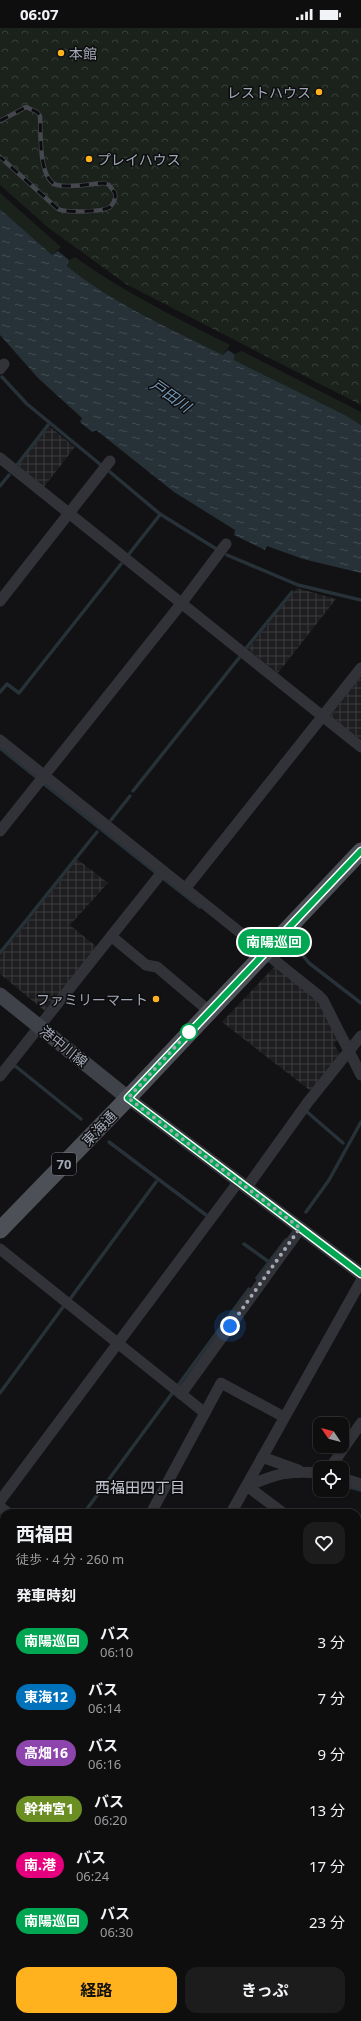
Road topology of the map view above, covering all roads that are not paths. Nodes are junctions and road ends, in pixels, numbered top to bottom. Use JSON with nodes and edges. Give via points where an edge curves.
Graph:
{"nodes":[{"id":1,"x":0,"y":458,"type":"edge"},
{"id":2,"x":110,"y":461,"type":"dead end"},
{"id":3,"x":70,"y":514,"type":"junction"},
{"id":4,"x":226,"y":544,"type":"dead end"},
{"id":5,"x":0,"y":601,"type":"edge"},
{"id":6,"x":182,"y":604,"type":"junction"},
{"id":7,"x":361,"y":668,"type":"edge"},
{"id":8,"x":323,"y":716,"type":"junction"},
{"id":9,"x":0,"y":740,"type":"edge"},
{"id":10,"x":361,"y":747,"type":"edge"},
{"id":11,"x":45,"y":776,"type":"junction"},
{"id":12,"x":0,"y":831,"type":"edge"},
{"id":13,"x":361,"y":851,"type":"edge"},
{"id":14,"x":163,"y":871,"type":"junction"},
{"id":15,"x":185,"y":889,"type":"junction"},
{"id":16,"x":111,"y":936,"type":"junction"},
{"id":17,"x":265,"y":952,"type":"junction"},
{"id":18,"x":0,"y":995,"type":"edge"},
{"id":19,"x":209,"y":1011,"type":"junction"},
{"id":20,"x":39,"y":1026,"type":"junction"},
{"id":21,"x":361,"y":1036,"type":"edge"},
{"id":22,"x":350,"y":1050,"type":"junction"},
{"id":23,"x":361,"y":1075,"type":"edge"},
{"id":24,"x":0,"y":1076,"type":"edge"},
{"id":25,"x":128,"y":1098,"type":"junction"},
{"id":26,"x":243,"y":1184,"type":"junction"},
{"id":27,"x":300,"y":1228,"type":"junction"},
{"id":28,"x":0,"y":1230,"type":"edge"},
{"id":29,"x":0,"y":1250,"type":"edge"},
{"id":30,"x":361,"y":1274,"type":"edge"},
{"id":31,"x":361,"y":1281,"type":"edge"},
{"id":32,"x":118,"y":1344,"type":"junction"},
{"id":33,"x":177,"y":1391,"type":"junction"},
{"id":34,"x":205,"y":1413,"type":"junction"},
{"id":35,"x":284,"y":1417,"type":"junction"},
{"id":36,"x":361,"y":1423,"type":"edge"},
{"id":37,"x":262,"y":1457,"type":"junction"},
{"id":38,"x":335,"y":1461,"type":"edge"},
{"id":39,"x":301,"y":1471,"type":"junction"},
{"id":40,"x":313,"y":1472,"type":"edge"},
{"id":41,"x":349,"y":1480,"type":"edge"},
{"id":42,"x":361,"y":1484,"type":"edge"},
{"id":43,"x":248,"y":1486,"type":"junction"},
{"id":44,"x":0,"y":1501,"type":"edge"},
{"id":45,"x":153,"y":1509,"type":"edge"},
{"id":46,"x":234,"y":1509,"type":"edge"},
{"id":47,"x":278,"y":1509,"type":"edge"}],
"edges":[{"from":1,"to":3,"type":"street"},
{"from":2,"to":3,"type":"street"},
{"from":3,"to":5,"type":"street"},
{"from":3,"to":6,"type":"street"},
{"from":4,"to":6,"type":"street"},
{"from":6,"to":8,"type":"street"},
{"from":6,"to":11,"type":"street"},
{"from":7,"to":8,"type":"street"},
{"from":8,"to":10,"type":"street"},
{"from":8,"to":15,"type":"street"},
{"from":9,"to":11,"type":"street"},
{"from":11,"to":12,"type":"street"},
{"from":11,"to":14,"type":"street"},
{"from":13,"to":17,"type":"main road","name":"東海通","number":"70"},
{"from":14,"to":15,"type":"street"},
{"from":14,"to":16,"type":"street"},
{"from":15,"to":17,"type":"street"},
{"from":16,"to":19,"type":"street","via":[[146,965],[157,967]]},
{"from":16,"to":20,"type":"street"},
{"from":17,"to":19,"type":"main road","name":"東海通","number":"70"},
{"from":17,"to":22,"type":"street","via":[[323,1000]]},
{"from":18,"to":20,"type":"main road","name":"港中川線"},
{"from":19,"to":25,"type":"main road","name":"東海通","number":"70"},
{"from":20,"to":24,"type":"street"},
{"from":20,"to":25,"type":"main road","name":"港中川線"},
{"from":21,"to":22,"type":"street"},
{"from":22,"to":23,"type":"street"},
{"from":22,"to":26,"type":"street"},
{"from":25,"to":26,"type":"street"},
{"from":25,"to":28,"type":"main road","name":"東海通","number":"70"},
{"from":26,"to":27,"type":"street"},
{"from":26,"to":32,"type":"street"},
{"from":27,"to":30,"type":"street"},
{"from":27,"to":33,"type":"street"},
{"from":29,"to":32,"type":"street"},
{"from":31,"to":35,"type":"street"},
{"from":32,"to":33,"type":"street"},
{"from":32,"to":44,"type":"street"},
{"from":33,"to":34,"type":"street"},
{"from":34,"to":35,"type":"street","via":[[222,1383]]},
{"from":34,"to":45,"type":"street"},
{"from":35,"to":37,"type":"street"},
{"from":36,"to":38,"type":"street"},
{"from":37,"to":39,"type":"street"},
{"from":37,"to":43,"type":"street"},
{"from":39,"to":40,"type":"street"},
{"from":39,"to":43,"type":"street","via":[[283,1472]]},
{"from":41,"to":42,"type":"street"},
{"from":43,"to":46,"type":"street"},
{"from":43,"to":47,"type":"street"}]}
